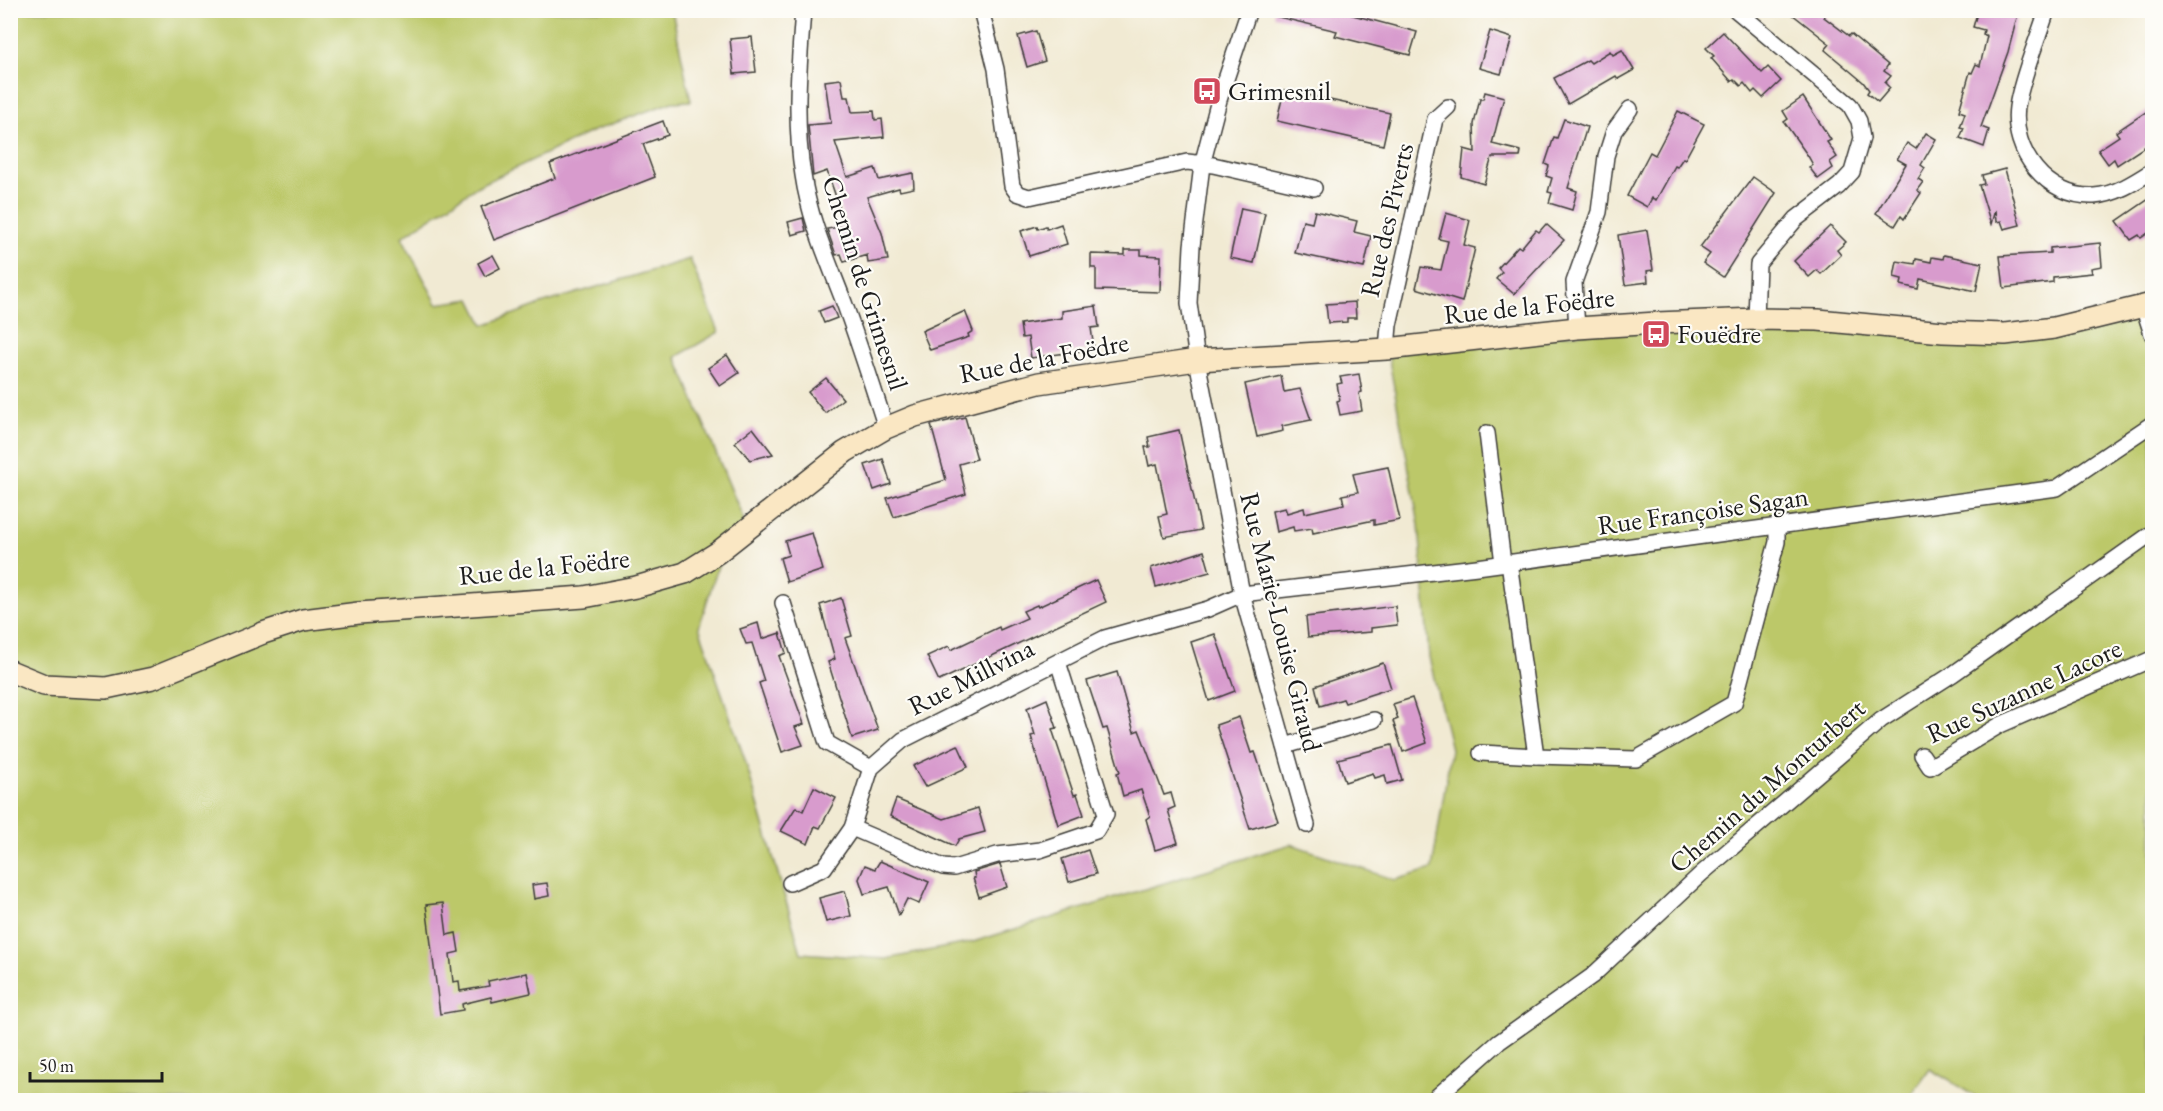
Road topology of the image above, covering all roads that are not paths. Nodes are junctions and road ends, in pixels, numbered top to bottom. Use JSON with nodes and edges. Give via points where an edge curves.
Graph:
{"nodes":[{"id":1,"x":803,"y":10,"type":"edge"},
{"id":2,"x":981,"y":10,"type":"edge"},
{"id":3,"x":1249,"y":10,"type":"edge"},
{"id":4,"x":1736,"y":10,"type":"edge"},
{"id":5,"x":2048,"y":10,"type":"edge"},
{"id":6,"x":1448,"y":107,"type":"dead end"},
{"id":7,"x":1630,"y":109,"type":"dead end"},
{"id":8,"x":1202,"y":165,"type":"junction"},
{"id":9,"x":2152,"y":171,"type":"edge"},
{"id":10,"x":1314,"y":188,"type":"dead end"},
{"id":11,"x":2148,"y":305,"type":"edge"},
{"id":12,"x":1756,"y":319,"type":"junction"},
{"id":13,"x":1577,"y":328,"type":"junction"},
{"id":14,"x":2152,"y":334,"type":"edge"},
{"id":15,"x":1387,"y":349,"type":"junction"},
{"id":16,"x":1197,"y":360,"type":"junction"},
{"id":17,"x":2152,"y":424,"type":"edge"},
{"id":18,"x":886,"y":428,"type":"junction"},
{"id":19,"x":1487,"y":433,"type":"dead end"},
{"id":20,"x":1777,"y":527,"type":"junction"},
{"id":21,"x":2152,"y":533,"type":"edge"},
{"id":22,"x":1506,"y":562,"type":"junction"},
{"id":23,"x":1242,"y":594,"type":"junction"},
{"id":24,"x":783,"y":603,"type":"dead end"},
{"id":25,"x":2152,"y":659,"type":"edge"},
{"id":26,"x":1058,"y":662,"type":"junction"},
{"id":27,"x":10,"y":672,"type":"edge"},
{"id":28,"x":1374,"y":720,"type":"dead end"},
{"id":29,"x":1285,"y":746,"type":"junction"},
{"id":30,"x":1481,"y":753,"type":"dead end"},
{"id":31,"x":1922,"y":755,"type":"dead end"},
{"id":32,"x":1536,"y":756,"type":"junction"},
{"id":33,"x":872,"y":768,"type":"junction"},
{"id":34,"x":1307,"y":825,"type":"dead end"},
{"id":35,"x":852,"y":828,"type":"junction"},
{"id":36,"x":790,"y":883,"type":"dead end"},
{"id":37,"x":1433,"y":1101,"type":"edge"}],
"edges":[{"from":1,"to":18,"type":"street","name":"Chemin de Grimesnil","via":[[798,140],[803,177]]},
{"from":2,"to":8,"type":"street","via":[[996,69],[1012,186],[1017,193],[1029,197],[1187,162]]},
{"from":3,"to":8,"type":"street","name":"Rue Marie-Louise Giraud"},
{"from":4,"to":12,"type":"street","via":[[1850,105],[1862,138],[1852,172],[1796,219],[1758,264]]},
{"from":5,"to":9,"type":"street","via":[[2017,106],[2016,126],[2030,163],[2046,181],[2066,191],[2093,196],[2115,191]]},
{"from":6,"to":15,"type":"street","name":"Rue des Piverts","via":[[1435,119]]},
{"from":7,"to":13,"type":"street","via":[[1614,131],[1606,156],[1599,212],[1574,282]]},
{"from":8,"to":10,"type":"street"},
{"from":8,"to":16,"type":"street","name":"Rue Marie-Louise Giraud","via":[[1189,303]]},
{"from":11,"to":12,"type":"street","name":"Rue de la Foëdre","via":[[2054,328],[2005,334]]},
{"from":11,"to":14,"type":"street"},
{"from":12,"to":13,"type":"street","name":"Rue de la Foëdre"},
{"from":13,"to":15,"type":"street","name":"Rue de la Foëdre"},
{"from":15,"to":16,"type":"street","name":"Rue de la Foëdre"},
{"from":16,"to":18,"type":"street","name":"Rue de la Foëdre","via":[[1003,391]]},
{"from":16,"to":23,"type":"street","name":"Rue Marie-Louise Giraud"},
{"from":17,"to":20,"type":"street","name":"Rue Françoise Sagan","via":[[2057,488]]},
{"from":18,"to":27,"type":"street","name":"Rue de la Foëdre","via":[[845,452],[717,554],[685,573],[636,587],[584,597],[303,620],[153,678],[106,688],[44,685]]},
{"from":19,"to":22,"type":"street"},
{"from":20,"to":22,"type":"street","name":"Rue Françoise Sagan"},
{"from":20,"to":32,"type":"street","via":[[1777,542],[1734,703],[1636,759]]},
{"from":21,"to":37,"type":"street","name":"Chemin du Monturbert","via":[[1953,674],[1881,720],[1701,874],[1592,976],[1499,1042]]},
{"from":22,"to":23,"type":"street","name":"Rue Françoise Sagan"},
{"from":22,"to":32,"type":"street"},
{"from":23,"to":26,"type":"street","name":"Rue Millvina","via":[[1208,609],[1105,638]]},
{"from":23,"to":29,"type":"street","name":"Rue Marie-Louise Giraud"},
{"from":24,"to":33,"type":"street","via":[[827,743]]},
{"from":25,"to":31,"type":"street","name":"Rue Suzanne Lacore","via":[[2000,725],[1930,767]]},
{"from":26,"to":33,"type":"street","name":"Rue Millvina","via":[[903,740]]},
{"from":26,"to":35,"type":"street","via":[[1106,814],[1096,831],[1040,850],[997,855],[954,868],[943,867]]},
{"from":28,"to":29,"type":"street"},
{"from":29,"to":34,"type":"street","name":"Rue Marie-Louise Giraud"},
{"from":30,"to":32,"type":"street"},
{"from":33,"to":35,"type":"street","name":"Rue Millvina"},
{"from":35,"to":36,"type":"street","name":"Rue Millvina","via":[[824,868]]}]}
